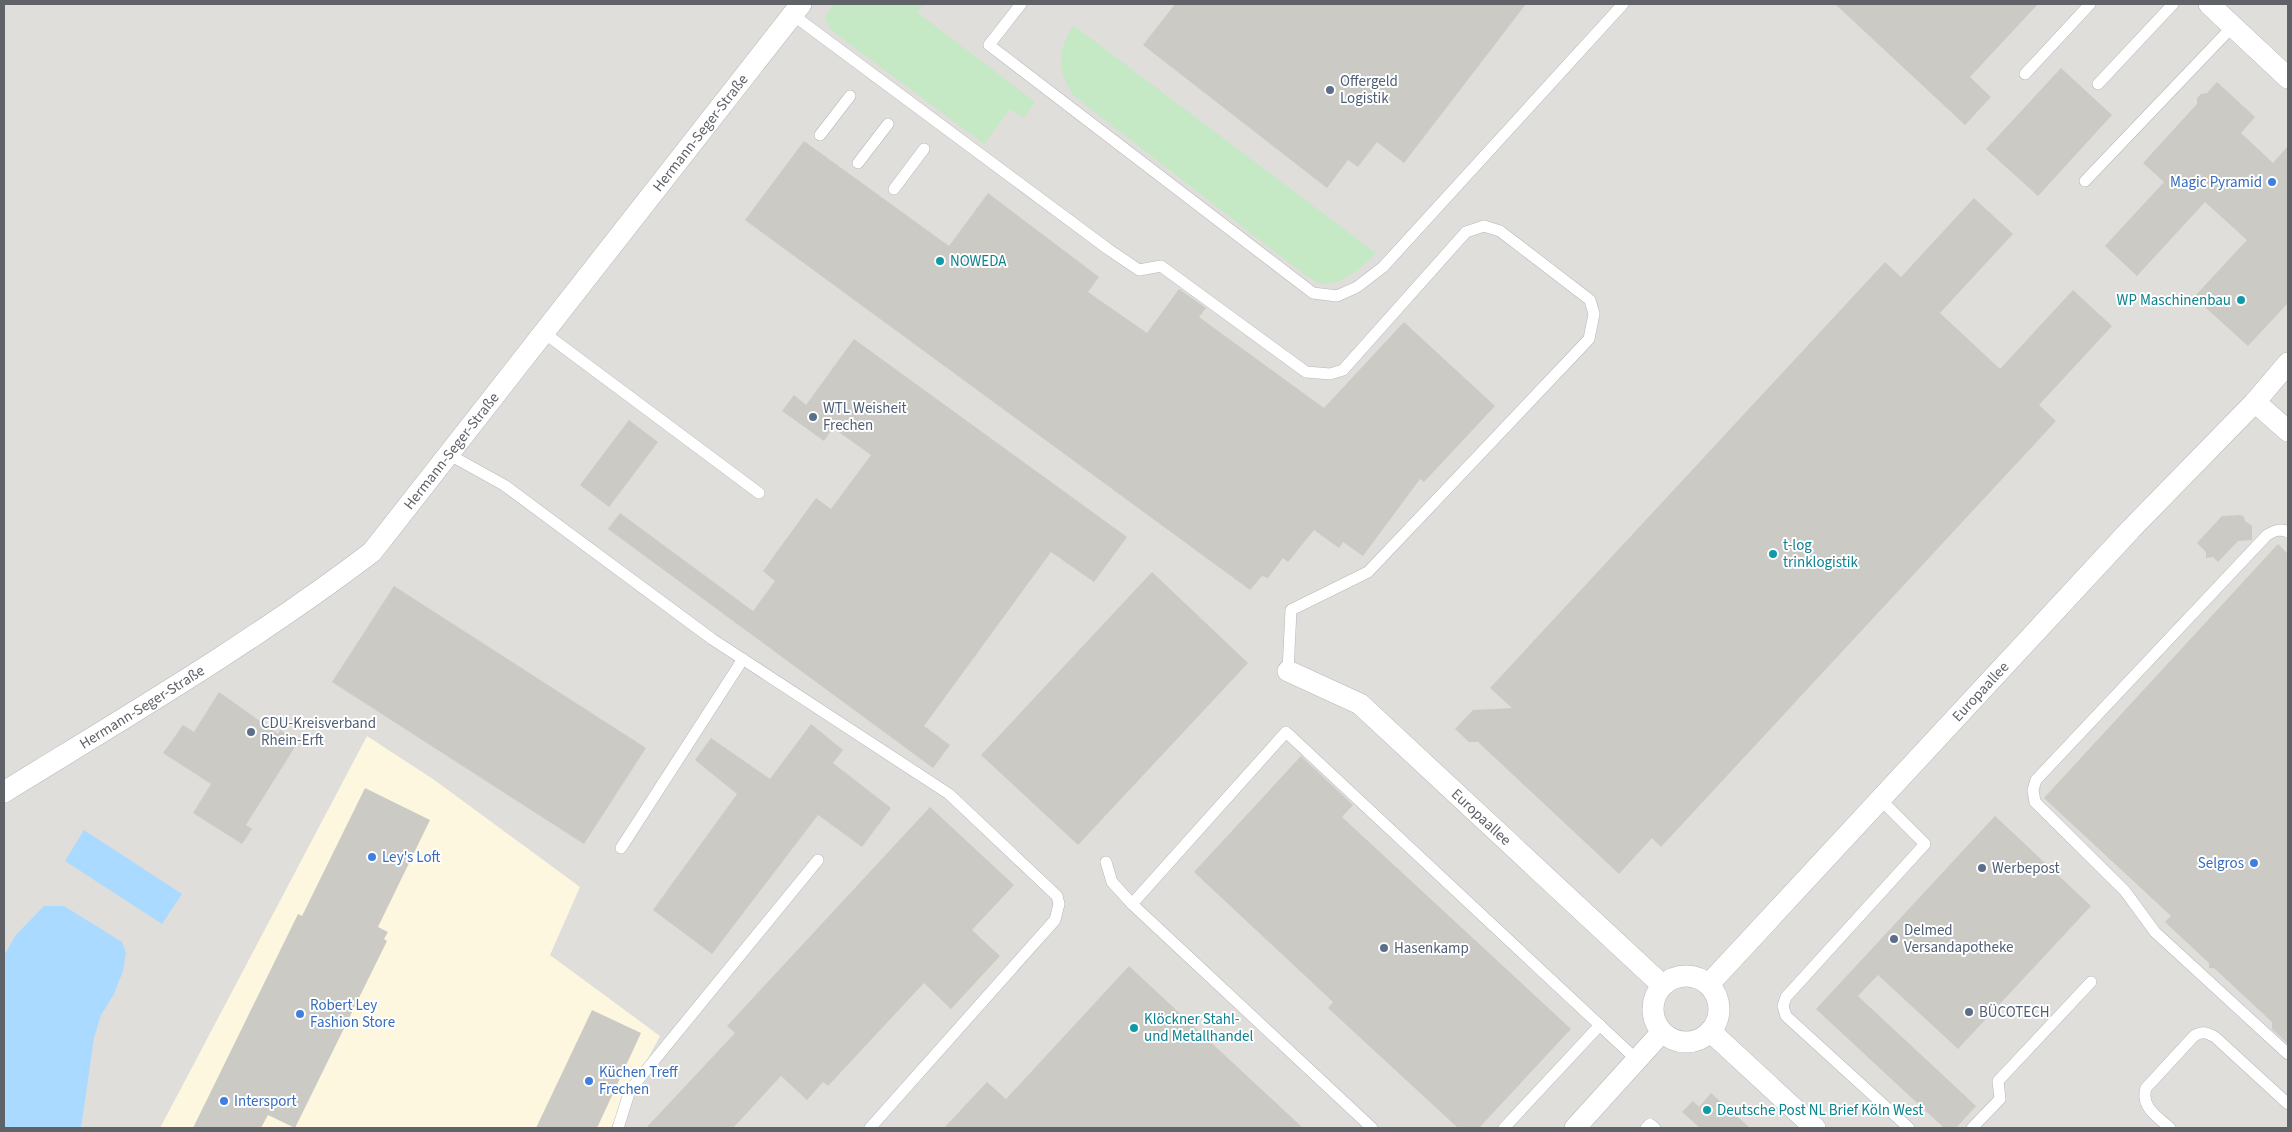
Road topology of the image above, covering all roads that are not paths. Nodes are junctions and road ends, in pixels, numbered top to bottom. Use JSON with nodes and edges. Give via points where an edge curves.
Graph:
{"nodes":[{"id":1,"x":1021,"y":4,"type":"edge"},
{"id":2,"x":1623,"y":4,"type":"edge"},
{"id":3,"x":2090,"y":4,"type":"edge"},
{"id":4,"x":2173,"y":4,"type":"edge"},
{"id":5,"x":2209,"y":4,"type":"edge"},
{"id":6,"x":797,"y":10,"type":"edge"},
{"id":7,"x":2233,"y":26,"type":"junction"},
{"id":8,"x":2025,"y":74,"type":"dead end"},
{"id":9,"x":2288,"y":78,"type":"edge"},
{"id":10,"x":2098,"y":84,"type":"dead end"},
{"id":11,"x":850,"y":96,"type":"dead end"},
{"id":12,"x":888,"y":124,"type":"dead end"},
{"id":13,"x":820,"y":136,"type":"dead end"},
{"id":14,"x":924,"y":149,"type":"dead end"},
{"id":15,"x":858,"y":163,"type":"dead end"},
{"id":16,"x":2085,"y":181,"type":"dead end"},
{"id":17,"x":894,"y":189,"type":"dead end"},
{"id":18,"x":542,"y":332,"type":"junction"},
{"id":19,"x":2288,"y":363,"type":"edge"},
{"id":20,"x":2255,"y":402,"type":"junction"},
{"id":21,"x":2288,"y":431,"type":"edge"},
{"id":22,"x":448,"y":454,"type":"junction"},
{"id":23,"x":759,"y":493,"type":"dead end"},
{"id":24,"x":2288,"y":532,"type":"edge"},
{"id":25,"x":743,"y":659,"type":"junction"},
{"id":26,"x":1288,"y":671,"type":"joint"},
{"id":27,"x":4,"y":792,"type":"edge"},
{"id":28,"x":1880,"y":799,"type":"junction"},
{"id":29,"x":621,"y":848,"type":"dead end"},
{"id":30,"x":818,"y":860,"type":"dead end"},
{"id":31,"x":1106,"y":862,"type":"dead end"},
{"id":32,"x":1132,"y":904,"type":"junction"},
{"id":33,"x":2090,"y":982,"type":"dead end"},
{"id":34,"x":1708,"y":984,"type":"junction"},
{"id":35,"x":1662,"y":985,"type":"junction"},
{"id":36,"x":1600,"y":1025,"type":"junction"},
{"id":37,"x":1710,"y":1031,"type":"junction"},
{"id":38,"x":1662,"y":1032,"type":"junction"},
{"id":39,"x":2288,"y":1054,"type":"edge"},
{"id":40,"x":1637,"y":1060,"type":"junction"},
{"id":41,"x":2288,"y":1104,"type":"edge"},
{"id":42,"x":618,"y":1128,"type":"edge"},
{"id":43,"x":870,"y":1128,"type":"edge"},
{"id":44,"x":1372,"y":1128,"type":"edge"},
{"id":45,"x":1504,"y":1128,"type":"edge"},
{"id":46,"x":1575,"y":1128,"type":"edge"},
{"id":47,"x":1646,"y":1128,"type":"edge"},
{"id":48,"x":1655,"y":1128,"type":"edge"},
{"id":49,"x":1815,"y":1128,"type":"edge"},
{"id":50,"x":1909,"y":1128,"type":"edge"},
{"id":51,"x":1972,"y":1128,"type":"edge"},
{"id":52,"x":2170,"y":1128,"type":"edge"}],
"edges":[{"from":1,"to":2,"type":"lane","via":[[989,45],[1312,293],[1337,296],[1357,287],[1383,267]]},
{"from":3,"to":8,"type":"lane"},
{"from":4,"to":10,"type":"lane"},
{"from":5,"to":7,"type":"street"},
{"from":6,"to":18,"type":"street","name":"Hermann-Seger-Straße"},
{"from":6,"to":26,"type":"lane","via":[[1108,249],[1139,270],[1161,266],[1306,372],[1330,374],[1343,370],[1466,232],[1484,226],[1500,231],[1590,300],[1594,314],[1589,338],[1368,572],[1291,610]]},
{"from":7,"to":9,"type":"street"},
{"from":7,"to":16,"type":"lane"},
{"from":11,"to":13,"type":"lane"},
{"from":12,"to":15,"type":"lane"},
{"from":14,"to":17,"type":"lane"},
{"from":18,"to":22,"type":"street","name":"Hermann-Seger-Straße"},
{"from":18,"to":23,"type":"lane"},
{"from":19,"to":20,"type":"street","name":"Europaallee"},
{"from":20,"to":21,"type":"street"},
{"from":20,"to":28,"type":"street","name":"Europaallee","via":[[2131,528]]},
{"from":22,"to":25,"type":"lane","via":[[504,485],[642,589]]},
{"from":22,"to":27,"type":"street","name":"Hermann-Seger-Straße","via":[[372,552],[196,674]]},
{"from":24,"to":39,"type":"lane","via":[[2275,530],[2267,535],[2036,780],[2033,790],[2035,802],[2125,891],[2155,932]]},
{"from":25,"to":29,"type":"lane"},
{"from":25,"to":43,"type":"lane","via":[[949,794],[1052,890],[1060,904],[1055,920]]},
{"from":26,"to":35,"type":"street","name":"Europaallee","via":[[1360,704]]},
{"from":28,"to":34,"type":"street","name":"Europaallee"},
{"from":28,"to":50,"type":"lane","via":[[1925,844],[1786,997],[1784,1006],[1786,1016]]},
{"from":30,"to":42,"type":"lane","via":[[630,1090]]},
{"from":31,"to":32,"type":"lane","via":[[1112,882]]},
{"from":32,"to":36,"type":"lane","via":[[1286,732]]},
{"from":32,"to":44,"type":"lane"},
{"from":33,"to":51,"type":"lane","via":[[1998,1081],[2000,1099]]},
{"from":34,"to":35,"type":"street","via":[[1686,975]]},
{"from":34,"to":37,"type":"street","via":[[1719,1006]]},
{"from":35,"to":38,"type":"street","via":[[1655,994],[1652,1011]]},
{"from":36,"to":40,"type":"lane"},
{"from":36,"to":45,"type":"lane"},
{"from":37,"to":38,"type":"street","via":[[1688,1042],[1672,1039]]},
{"from":37,"to":49,"type":"street"},
{"from":38,"to":40,"type":"street"},
{"from":40,"to":46,"type":"street"},
{"from":41,"to":52,"type":"lane","via":[[2215,1037],[2201,1032],[2146,1088],[2143,1097],[2146,1106]]},
{"from":47,"to":48,"type":"lane","via":[[1650,1124]]}]}
